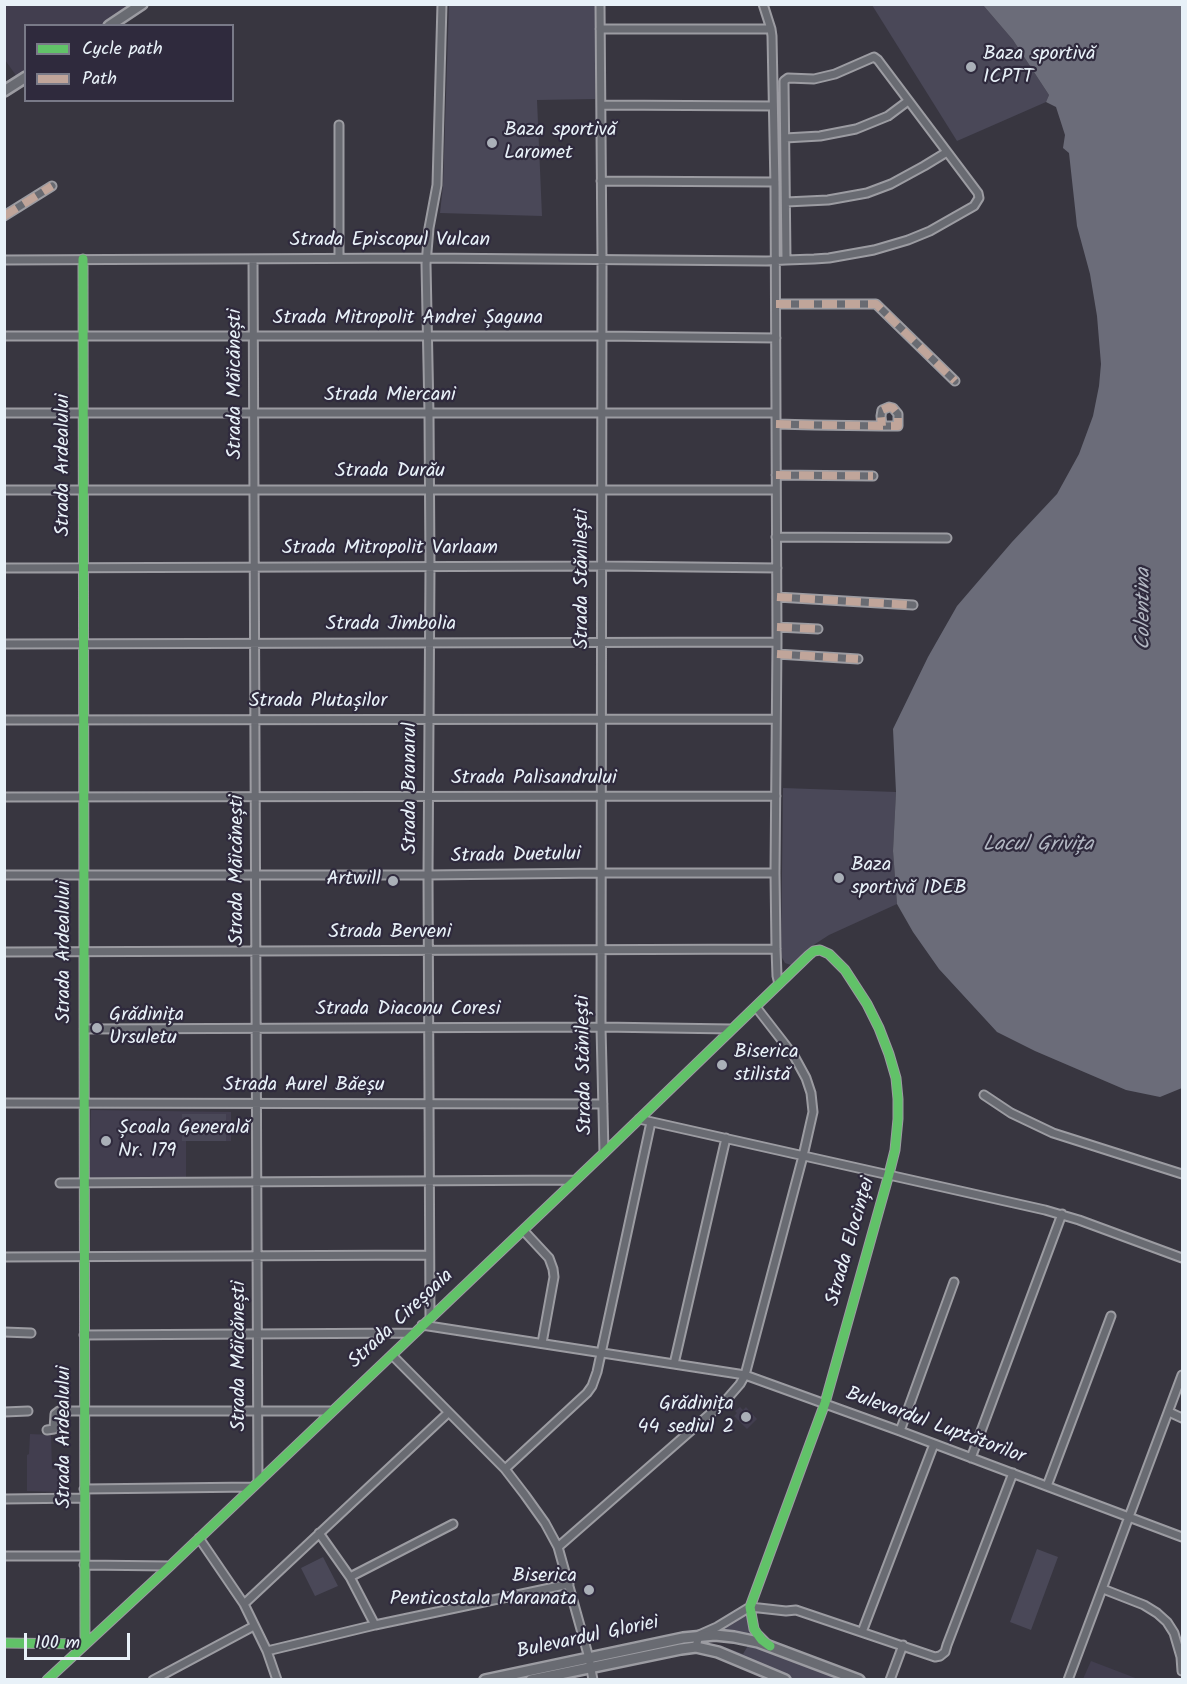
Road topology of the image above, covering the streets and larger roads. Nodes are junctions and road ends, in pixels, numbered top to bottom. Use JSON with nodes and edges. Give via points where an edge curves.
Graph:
{"nodes":[{"id":1,"x":142,"y":4,"type":"edge"},
{"id":2,"x":442,"y":4,"type":"edge"},
{"id":3,"x":600,"y":4,"type":"edge"},
{"id":4,"x":763,"y":4,"type":"edge"},
{"id":5,"x":112,"y":24,"type":"edge"},
{"id":6,"x":771,"y":28,"type":"junction"},
{"id":7,"x":600,"y":29,"type":"junction"},
{"id":8,"x":24,"y":78,"type":"edge"},
{"id":9,"x":4,"y":91,"type":"edge"},
{"id":10,"x":908,"y":101,"type":"junction"},
{"id":11,"x":601,"y":105,"type":"junction"},
{"id":12,"x":773,"y":106,"type":"junction"},
{"id":13,"x":339,"y":125,"type":"dead end"},
{"id":14,"x":785,"y":138,"type":"junction"},
{"id":15,"x":947,"y":152,"type":"junction"},
{"id":16,"x":601,"y":182,"type":"junction"},
{"id":17,"x":775,"y":182,"type":"junction"},
{"id":18,"x":52,"y":186,"type":"dead end"},
{"id":19,"x":786,"y":202,"type":"junction"},
{"id":20,"x":4,"y":216,"type":"edge"},
{"id":21,"x":339,"y":258,"type":"junction"},
{"id":22,"x":426,"y":258,"type":"junction"},
{"id":23,"x":253,"y":259,"type":"junction"},
{"id":24,"x":602,"y":259,"type":"junction"},
{"id":25,"x":4,"y":260,"type":"edge"},
{"id":26,"x":83,"y":260,"type":"junction"},
{"id":27,"x":776,"y":260,"type":"junction"},
{"id":28,"x":786,"y":260,"type":"junction"},
{"id":29,"x":776,"y":304,"type":"junction"},
{"id":30,"x":4,"y":336,"type":"edge"},
{"id":31,"x":602,"y":336,"type":"junction"},
{"id":32,"x":83,"y":337,"type":"junction"},
{"id":33,"x":254,"y":337,"type":"junction"},
{"id":34,"x":428,"y":337,"type":"junction"},
{"id":35,"x":776,"y":338,"type":"junction"},
{"id":36,"x":955,"y":381,"type":"dead end"},
{"id":37,"x":776,"y":412,"type":"junction"},
{"id":38,"x":4,"y":413,"type":"edge"},
{"id":39,"x":83,"y":413,"type":"junction"},
{"id":40,"x":254,"y":413,"type":"junction"},
{"id":41,"x":602,"y":413,"type":"junction"},
{"id":42,"x":429,"y":414,"type":"junction"},
{"id":43,"x":776,"y":424,"type":"junction"},
{"id":44,"x":882,"y":426,"type":"dead end"},
{"id":45,"x":776,"y":476,"type":"junction"},
{"id":46,"x":873,"y":476,"type":"dead end"},
{"id":47,"x":429,"y":489,"type":"junction"},
{"id":48,"x":601,"y":489,"type":"junction"},
{"id":49,"x":776,"y":489,"type":"junction"},
{"id":50,"x":4,"y":490,"type":"edge"},
{"id":51,"x":83,"y":490,"type":"junction"},
{"id":52,"x":254,"y":490,"type":"junction"},
{"id":53,"x":779,"y":537,"type":"junction"},
{"id":54,"x":947,"y":538,"type":"dead end"},
{"id":55,"x":429,"y":566,"type":"junction"},
{"id":56,"x":601,"y":566,"type":"junction"},
{"id":57,"x":83,"y":567,"type":"junction"},
{"id":58,"x":254,"y":567,"type":"junction"},
{"id":59,"x":4,"y":568,"type":"edge"},
{"id":60,"x":777,"y":568,"type":"junction"},
{"id":61,"x":777,"y":597,"type":"junction"},
{"id":62,"x":913,"y":605,"type":"dead end"},
{"id":63,"x":777,"y":627,"type":"junction"},
{"id":64,"x":818,"y":629,"type":"dead end"},
{"id":65,"x":777,"y":642,"type":"junction"},
{"id":66,"x":83,"y":643,"type":"junction"},
{"id":67,"x":255,"y":643,"type":"junction"},
{"id":68,"x":430,"y":643,"type":"junction"},
{"id":69,"x":601,"y":643,"type":"junction"},
{"id":70,"x":4,"y":644,"type":"edge"},
{"id":71,"x":777,"y":654,"type":"junction"},
{"id":72,"x":858,"y":659,"type":"dead end"},
{"id":73,"x":429,"y":719,"type":"junction"},
{"id":74,"x":776,"y":719,"type":"junction"},
{"id":75,"x":4,"y":720,"type":"edge"},
{"id":76,"x":84,"y":720,"type":"junction"},
{"id":77,"x":255,"y":720,"type":"junction"},
{"id":78,"x":601,"y":720,"type":"junction"},
{"id":79,"x":776,"y":796,"type":"junction"},
{"id":80,"x":4,"y":797,"type":"edge"},
{"id":81,"x":84,"y":797,"type":"junction"},
{"id":82,"x":256,"y":797,"type":"junction"},
{"id":83,"x":429,"y":797,"type":"junction"},
{"id":84,"x":602,"y":797,"type":"junction"},
{"id":85,"x":602,"y":873,"type":"junction"},
{"id":86,"x":775,"y":873,"type":"junction"},
{"id":87,"x":83,"y":874,"type":"junction"},
{"id":88,"x":4,"y":875,"type":"edge"},
{"id":89,"x":256,"y":875,"type":"junction"},
{"id":90,"x":428,"y":875,"type":"junction"},
{"id":91,"x":776,"y":949,"type":"junction"},
{"id":92,"x":429,"y":950,"type":"junction"},
{"id":93,"x":601,"y":950,"type":"junction"},
{"id":94,"x":84,"y":951,"type":"junction"},
{"id":95,"x":256,"y":951,"type":"junction"},
{"id":96,"x":4,"y":952,"type":"edge"},
{"id":97,"x":779,"y":984,"type":"junction"},
{"id":98,"x":756,"y":1006,"type":"junction"},
{"id":99,"x":257,"y":1027,"type":"junction"},
{"id":100,"x":429,"y":1027,"type":"junction"},
{"id":101,"x":601,"y":1027,"type":"junction"},
{"id":102,"x":84,"y":1029,"type":"junction"},
{"id":103,"x":732,"y":1029,"type":"junction"},
{"id":104,"x":984,"y":1095,"type":"dead end"},
{"id":105,"x":4,"y":1103,"type":"edge"},
{"id":106,"x":84,"y":1104,"type":"junction"},
{"id":107,"x":257,"y":1104,"type":"junction"},
{"id":108,"x":429,"y":1104,"type":"junction"},
{"id":109,"x":603,"y":1104,"type":"junction"},
{"id":110,"x":639,"y":1119,"type":"junction"},
{"id":111,"x":651,"y":1122,"type":"junction"},
{"id":112,"x":726,"y":1138,"type":"junction"},
{"id":113,"x":604,"y":1154,"type":"junction"},
{"id":114,"x":803,"y":1156,"type":"junction"},
{"id":115,"x":889,"y":1174,"type":"junction"},
{"id":116,"x":1182,"y":1174,"type":"edge"},
{"id":117,"x":575,"y":1180,"type":"junction"},
{"id":118,"x":84,"y":1182,"type":"junction"},
{"id":119,"x":257,"y":1182,"type":"junction"},
{"id":120,"x":429,"y":1182,"type":"junction"},
{"id":121,"x":60,"y":1183,"type":"dead end"},
{"id":122,"x":1062,"y":1214,"type":"junction"},
{"id":123,"x":523,"y":1230,"type":"junction"},
{"id":124,"x":429,"y":1255,"type":"junction"},
{"id":125,"x":258,"y":1256,"type":"junction"},
{"id":126,"x":4,"y":1257,"type":"edge"},
{"id":127,"x":84,"y":1257,"type":"junction"},
{"id":128,"x":1182,"y":1258,"type":"edge"},
{"id":129,"x":954,"y":1282,"type":"dead end"},
{"id":130,"x":1111,"y":1316,"type":"dead end"},
{"id":131,"x":430,"y":1318,"type":"junction"},
{"id":132,"x":422,"y":1325,"type":"junction"},
{"id":133,"x":4,"y":1332,"type":"edge"},
{"id":134,"x":31,"y":1333,"type":"dead end"},
{"id":135,"x":415,"y":1333,"type":"junction"},
{"id":136,"x":258,"y":1334,"type":"junction"},
{"id":137,"x":84,"y":1335,"type":"junction"},
{"id":138,"x":542,"y":1343,"type":"junction"},
{"id":139,"x":601,"y":1353,"type":"junction"},
{"id":140,"x":392,"y":1355,"type":"junction"},
{"id":141,"x":674,"y":1364,"type":"junction"},
{"id":142,"x":745,"y":1375,"type":"junction"},
{"id":143,"x":1182,"y":1375,"type":"edge"},
{"id":144,"x":825,"y":1403,"type":"junction"},
{"id":145,"x":28,"y":1411,"type":"dead end"},
{"id":146,"x":258,"y":1411,"type":"junction"},
{"id":147,"x":332,"y":1411,"type":"junction"},
{"id":148,"x":4,"y":1412,"type":"edge"},
{"id":149,"x":84,"y":1412,"type":"junction"},
{"id":150,"x":1169,"y":1412,"type":"junction"},
{"id":151,"x":448,"y":1413,"type":"junction"},
{"id":152,"x":1182,"y":1418,"type":"edge"},
{"id":153,"x":47,"y":1430,"type":"dead end"},
{"id":154,"x":900,"y":1431,"type":"junction"},
{"id":155,"x":934,"y":1444,"type":"junction"},
{"id":156,"x":971,"y":1458,"type":"junction"},
{"id":157,"x":505,"y":1469,"type":"junction"},
{"id":158,"x":1012,"y":1473,"type":"junction"},
{"id":159,"x":255,"y":1484,"type":"junction"},
{"id":160,"x":1047,"y":1486,"type":"junction"},
{"id":161,"x":84,"y":1489,"type":"junction"},
{"id":162,"x":84,"y":1498,"type":"junction"},
{"id":163,"x":4,"y":1499,"type":"edge"},
{"id":164,"x":1129,"y":1517,"type":"junction"},
{"id":165,"x":453,"y":1524,"type":"dead end"},
{"id":166,"x":319,"y":1533,"type":"junction"},
{"id":167,"x":1182,"y":1537,"type":"edge"},
{"id":168,"x":199,"y":1538,"type":"junction"},
{"id":169,"x":558,"y":1547,"type":"junction"},
{"id":170,"x":4,"y":1556,"type":"edge"},
{"id":171,"x":84,"y":1556,"type":"junction"},
{"id":172,"x":84,"y":1565,"type":"junction"},
{"id":173,"x":170,"y":1566,"type":"junction"},
{"id":174,"x":350,"y":1577,"type":"junction"},
{"id":175,"x":569,"y":1584,"type":"junction"},
{"id":176,"x":1103,"y":1589,"type":"junction"},
{"id":177,"x":244,"y":1604,"type":"junction"},
{"id":178,"x":750,"y":1607,"type":"junction"},
{"id":179,"x":375,"y":1625,"type":"junction"},
{"id":180,"x":254,"y":1626,"type":"junction"},
{"id":181,"x":862,"y":1632,"type":"junction"},
{"id":182,"x":699,"y":1635,"type":"junction"},
{"id":183,"x":4,"y":1643,"type":"edge"},
{"id":184,"x":85,"y":1644,"type":"junction"},
{"id":185,"x":903,"y":1645,"type":"junction"},
{"id":186,"x":770,"y":1646,"type":"junction"},
{"id":187,"x":696,"y":1647,"type":"junction"},
{"id":188,"x":267,"y":1651,"type":"junction"},
{"id":189,"x":590,"y":1663,"type":"junction"},
{"id":190,"x":1182,"y":1671,"type":"edge"},
{"id":191,"x":522,"y":1676,"type":"edge"},
{"id":192,"x":48,"y":1680,"type":"edge"},
{"id":193,"x":153,"y":1680,"type":"edge"},
{"id":194,"x":277,"y":1680,"type":"edge"},
{"id":195,"x":485,"y":1680,"type":"edge"},
{"id":196,"x":531,"y":1680,"type":"edge"},
{"id":197,"x":593,"y":1680,"type":"edge"},
{"id":198,"x":785,"y":1680,"type":"edge"},
{"id":199,"x":860,"y":1680,"type":"edge"},
{"id":200,"x":890,"y":1680,"type":"edge"},
{"id":201,"x":1068,"y":1680,"type":"edge"}],
"edges":[{"from":1,"to":5,"type":"street"},
{"from":2,"to":22,"type":"street","name":"Strada Branarul","via":[[437,185]]},
{"from":3,"to":7,"type":"street","name":"Strada Stănilești"},
{"from":4,"to":6,"type":"street"},
{"from":6,"to":7,"type":"street"},
{"from":6,"to":12,"type":"street"},
{"from":7,"to":11,"type":"street","name":"Strada Stănilești"},
{"from":8,"to":9,"type":"street"},
{"from":10,"to":14,"type":"street","via":[[888,116],[856,129]]},
{"from":10,"to":14,"type":"street","via":[[874,57],[836,74],[786,79]]},
{"from":10,"to":15,"type":"street"},
{"from":11,"to":12,"type":"street"},
{"from":11,"to":16,"type":"street","name":"Strada Stănilești"},
{"from":12,"to":17,"type":"street"},
{"from":13,"to":21,"type":"street"},
{"from":14,"to":19,"type":"street"},
{"from":15,"to":19,"type":"street","via":[[867,193]]},
{"from":15,"to":28,"type":"street","name":"Strada Episcopul Vulcan","via":[[978,193],[974,206],[908,240],[854,255]]},
{"from":16,"to":17,"type":"street"},
{"from":16,"to":24,"type":"street","name":"Strada Stănilești"},
{"from":17,"to":27,"type":"street"},
{"from":18,"to":20,"type":"street"},
{"from":19,"to":28,"type":"street"},
{"from":21,"to":22,"type":"street","name":"Strada Episcopul Vulcan"},
{"from":21,"to":23,"type":"street","name":"Strada Episcopul Vulcan"},
{"from":22,"to":24,"type":"street","name":"Strada Episcopul Vulcan"},
{"from":22,"to":34,"type":"street","name":"Strada Branarul"},
{"from":23,"to":26,"type":"street","name":"Strada Episcopul Vulcan"},
{"from":23,"to":33,"type":"street","name":"Strada Măicănești"},
{"from":24,"to":27,"type":"street","name":"Strada Episcopul Vulcan"},
{"from":24,"to":31,"type":"street","name":"Strada Stănilești"},
{"from":25,"to":26,"type":"street","name":"Strada Episcopul Vulcan"},
{"from":26,"to":32,"type":"street","name":"Strada Ardealului"},
{"from":27,"to":28,"type":"street","name":"Strada Episcopul Vulcan"},
{"from":27,"to":29,"type":"street"},
{"from":29,"to":35,"type":"street"},
{"from":29,"to":36,"type":"street","via":[[876,304]]},
{"from":30,"to":32,"type":"street","name":"Strada Mitropolit Andrei Șaguna"},
{"from":31,"to":34,"type":"street","name":"Strada Mitropolit Andrei Șaguna"},
{"from":31,"to":35,"type":"street","name":"Strada Mitropolit Andrei Șaguna"},
{"from":31,"to":41,"type":"street","name":"Strada Stănilești"},
{"from":32,"to":33,"type":"street","name":"Strada Mitropolit Andrei Șaguna"},
{"from":32,"to":39,"type":"street","name":"Strada Ardealului"},
{"from":33,"to":34,"type":"street","name":"Strada Mitropolit Andrei Șaguna"},
{"from":33,"to":40,"type":"street","name":"Strada Măicănești"},
{"from":34,"to":42,"type":"street","name":"Strada Branarul"},
{"from":35,"to":37,"type":"street"},
{"from":37,"to":41,"type":"street","name":"Strada Miercani"},
{"from":37,"to":43,"type":"street"},
{"from":38,"to":39,"type":"street","name":"Strada Miercani"},
{"from":39,"to":40,"type":"street","name":"Strada Miercani"},
{"from":39,"to":51,"type":"street","name":"Strada Ardealului"},
{"from":40,"to":42,"type":"street","name":"Strada Miercani"},
{"from":40,"to":52,"type":"street","name":"Strada Măicănești"},
{"from":41,"to":42,"type":"street","name":"Strada Miercani"},
{"from":41,"to":48,"type":"street","name":"Strada Stănilești"},
{"from":42,"to":47,"type":"street","name":"Strada Branarul"},
{"from":43,"to":44,"type":"street"},
{"from":43,"to":45,"type":"street"},
{"from":45,"to":46,"type":"street"},
{"from":45,"to":49,"type":"street"},
{"from":47,"to":48,"type":"street","name":"Strada Durău"},
{"from":47,"to":52,"type":"street","name":"Strada Durău"},
{"from":47,"to":55,"type":"street","name":"Strada Branarul"},
{"from":48,"to":49,"type":"street","name":"Strada Durău"},
{"from":48,"to":56,"type":"street","name":"Strada Stănilești"},
{"from":49,"to":53,"type":"street"},
{"from":50,"to":51,"type":"street","name":"Strada Durău"},
{"from":51,"to":52,"type":"street","name":"Strada Durău"},
{"from":51,"to":57,"type":"street","name":"Strada Ardealului"},
{"from":52,"to":58,"type":"street","name":"Strada Măicănești"},
{"from":53,"to":54,"type":"street"},
{"from":53,"to":60,"type":"street"},
{"from":55,"to":56,"type":"street","name":"Strada Mitropolit Varlaam"},
{"from":55,"to":58,"type":"street","name":"Strada Mitropolit Varlaam"},
{"from":55,"to":68,"type":"street","name":"Strada Branarul"},
{"from":56,"to":60,"type":"street","name":"Strada Mitropolit Varlaam"},
{"from":56,"to":69,"type":"street","name":"Strada Stănilești"},
{"from":57,"to":58,"type":"street","name":"Strada Mitropolit Varlaam"},
{"from":57,"to":59,"type":"street","name":"Strada Mitropolit Varlaam"},
{"from":57,"to":66,"type":"street","name":"Strada Ardealului"},
{"from":58,"to":67,"type":"street","name":"Strada Măicănești"},
{"from":60,"to":61,"type":"street"},
{"from":61,"to":62,"type":"street"},
{"from":61,"to":63,"type":"street"},
{"from":63,"to":64,"type":"street"},
{"from":63,"to":65,"type":"street"},
{"from":65,"to":69,"type":"street","name":"Strada Jimbolia"},
{"from":65,"to":71,"type":"street"},
{"from":66,"to":67,"type":"street","name":"Strada Jimbolia"},
{"from":66,"to":70,"type":"street","name":"Strada Jimbolia"},
{"from":66,"to":76,"type":"street","name":"Strada Ardealului"},
{"from":67,"to":68,"type":"street","name":"Strada Jimbolia"},
{"from":67,"to":77,"type":"street","name":"Strada Măicănești"},
{"from":68,"to":69,"type":"street","name":"Strada Jimbolia"},
{"from":68,"to":73,"type":"street","name":"Strada Branarul"},
{"from":69,"to":78,"type":"street","name":"Strada Stănilești"},
{"from":71,"to":72,"type":"street"},
{"from":71,"to":74,"type":"street"},
{"from":73,"to":77,"type":"street","name":"Strada Plutașilor"},
{"from":73,"to":78,"type":"street","name":"Strada Plutașilor"},
{"from":73,"to":83,"type":"street","name":"Strada Branarul"},
{"from":74,"to":78,"type":"street","name":"Strada Plutașilor"},
{"from":74,"to":79,"type":"street"},
{"from":75,"to":76,"type":"street","name":"Strada Plutașilor"},
{"from":76,"to":77,"type":"street","name":"Strada Plutașilor"},
{"from":76,"to":81,"type":"street","name":"Strada Ardealului"},
{"from":77,"to":82,"type":"street","name":"Strada Măicănești"},
{"from":78,"to":84,"type":"street","name":"Strada Stănilești"},
{"from":79,"to":84,"type":"street","name":"Strada Palisandrului"},
{"from":79,"to":86,"type":"street"},
{"from":80,"to":81,"type":"street","name":"Strada Palisandrului"},
{"from":81,"to":82,"type":"street","name":"Strada Palisandrului"},
{"from":81,"to":87,"type":"street","name":"Strada Ardealului"},
{"from":82,"to":83,"type":"street","name":"Strada Palisandrului"},
{"from":82,"to":89,"type":"street","name":"Strada Măicănești"},
{"from":83,"to":84,"type":"street","name":"Strada Palisandrului"},
{"from":83,"to":90,"type":"street","name":"Strada Branarul"},
{"from":84,"to":85,"type":"street","name":"Strada Stănilești"},
{"from":85,"to":86,"type":"street","name":"Strada Duetului"},
{"from":85,"to":90,"type":"street","name":"Strada Duetului"},
{"from":85,"to":93,"type":"street","name":"Strada Stănilești"},
{"from":86,"to":91,"type":"street"},
{"from":87,"to":88,"type":"street","name":"Strada Duetului"},
{"from":87,"to":89,"type":"street","name":"Strada Duetului"},
{"from":87,"to":94,"type":"street","name":"Strada Ardealului"},
{"from":89,"to":90,"type":"street","name":"Strada Duetului"},
{"from":89,"to":95,"type":"street","name":"Strada Măicănești"},
{"from":90,"to":92,"type":"street","name":"Strada Branarul"},
{"from":91,"to":93,"type":"street","name":"Strada Berveni"},
{"from":91,"to":97,"type":"street"},
{"from":92,"to":93,"type":"street","name":"Strada Berveni"},
{"from":92,"to":95,"type":"street","name":"Strada Berveni"},
{"from":92,"to":100,"type":"street","name":"Strada Branarul"},
{"from":93,"to":101,"type":"street","name":"Strada Stănilești"},
{"from":94,"to":95,"type":"street","name":"Strada Berveni"},
{"from":94,"to":96,"type":"street","name":"Strada Berveni"},
{"from":94,"to":102,"type":"street","name":"Strada Ardealului"},
{"from":95,"to":99,"type":"street","name":"Strada Măicănești"},
{"from":97,"to":98,"type":"street","name":"Strada Cireșoaia"},
{"from":97,"to":115,"type":"street","name":"Strada Elocinței","via":[[814,951],[823,951],[845,970],[867,1004],[896,1078],[898,1119]]},
{"from":98,"to":103,"type":"street","name":"Strada Cireșoaia"},
{"from":98,"to":114,"type":"street","via":[[794,1056],[811,1093],[813,1112]]},
{"from":99,"to":100,"type":"street","name":"Strada Diaconu Coresi"},
{"from":99,"to":102,"type":"street","name":"Strada Diaconu Coresi"},
{"from":99,"to":107,"type":"street","name":"Strada Măicănești"},
{"from":100,"to":101,"type":"street","name":"Strada Diaconu Coresi"},
{"from":100,"to":108,"type":"street","name":"Strada Branarul"},
{"from":101,"to":103,"type":"street","name":"Strada Diaconu Coresi"},
{"from":101,"to":109,"type":"street","name":"Strada Stănilești"},
{"from":102,"to":106,"type":"street","name":"Strada Ardealului"},
{"from":103,"to":110,"type":"street","name":"Strada Cireșoaia"},
{"from":104,"to":116,"type":"street","via":[[1053,1133]]},
{"from":105,"to":106,"type":"street","name":"Strada Aurel Băeșu"},
{"from":106,"to":107,"type":"street","name":"Strada Aurel Băeșu"},
{"from":106,"to":118,"type":"street","name":"Strada Ardealului"},
{"from":107,"to":108,"type":"street","name":"Strada Aurel Băeșu"},
{"from":107,"to":119,"type":"street","name":"Strada Măicănești"},
{"from":108,"to":109,"type":"street","name":"Strada Aurel Băeșu"},
{"from":108,"to":120,"type":"street","name":"Strada Branarul"},
{"from":109,"to":113,"type":"street","name":"Strada Stănilești"},
{"from":110,"to":111,"type":"street"},
{"from":110,"to":113,"type":"street","name":"Strada Cireșoaia"},
{"from":111,"to":112,"type":"street"},
{"from":111,"to":139,"type":"street"},
{"from":112,"to":114,"type":"street"},
{"from":112,"to":141,"type":"street"},
{"from":113,"to":117,"type":"street","name":"Strada Cireșoaia"},
{"from":114,"to":115,"type":"street"},
{"from":114,"to":142,"type":"street"},
{"from":115,"to":122,"type":"street"},
{"from":115,"to":144,"type":"street","name":"Strada Elocinței"},
{"from":117,"to":120,"type":"street"},
{"from":117,"to":123,"type":"street","name":"Strada Cireșoaia"},
{"from":118,"to":119,"type":"street"},
{"from":118,"to":121,"type":"street"},
{"from":118,"to":127,"type":"street","name":"Strada Ardealului"},
{"from":119,"to":120,"type":"street"},
{"from":119,"to":125,"type":"street","name":"Strada Măicănești"},
{"from":120,"to":124,"type":"street","name":"Strada Branarul"},
{"from":122,"to":128,"type":"street"},
{"from":122,"to":156,"type":"street"},
{"from":123,"to":131,"type":"street","name":"Strada Cireșoaia"},
{"from":123,"to":138,"type":"street","via":[[549,1258],[553,1269]]},
{"from":124,"to":125,"type":"street"},
{"from":124,"to":131,"type":"street","name":"Strada Branarul"},
{"from":125,"to":127,"type":"street"},
{"from":125,"to":136,"type":"street","name":"Strada Măicănești"},
{"from":126,"to":127,"type":"street"},
{"from":127,"to":137,"type":"street","name":"Strada Ardealului"},
{"from":129,"to":154,"type":"street"},
{"from":130,"to":160,"type":"street"},
{"from":131,"to":132,"type":"street","name":"Strada Cireșoaia"},
{"from":132,"to":135,"type":"street","name":"Strada Cireșoaia"},
{"from":132,"to":138,"type":"street","name":"Bulevardul Luptătorilor"},
{"from":133,"to":134,"type":"street"},
{"from":135,"to":136,"type":"street"},
{"from":135,"to":140,"type":"street","name":"Strada Cireșoaia"},
{"from":136,"to":137,"type":"street"},
{"from":136,"to":146,"type":"street","name":"Strada Măicănești"},
{"from":137,"to":149,"type":"street","name":"Strada Ardealului"},
{"from":138,"to":139,"type":"street","name":"Bulevardul Luptătorilor"},
{"from":139,"to":141,"type":"street","name":"Bulevardul Luptătorilor"},
{"from":139,"to":157,"type":"street","via":[[587,1393]]},
{"from":140,"to":147,"type":"street","name":"Strada Cireșoaia"},
{"from":140,"to":151,"type":"street"},
{"from":141,"to":142,"type":"street","name":"Bulevardul Luptătorilor"},
{"from":142,"to":144,"type":"street","name":"Bulevardul Luptătorilor"},
{"from":142,"to":169,"type":"street","via":[[708,1416]]},
{"from":143,"to":150,"type":"street"},
{"from":144,"to":154,"type":"street","name":"Bulevardul Luptătorilor"},
{"from":144,"to":178,"type":"street","name":"Strada Elocinței"},
{"from":145,"to":148,"type":"street"},
{"from":146,"to":147,"type":"street"},
{"from":146,"to":149,"type":"street"},
{"from":146,"to":159,"type":"street","name":"Strada Măicănești"},
{"from":147,"to":159,"type":"street","name":"Strada Cireșoaia"},
{"from":149,"to":153,"type":"street","via":[[57,1412],[54,1429]]},
{"from":149,"to":161,"type":"street","name":"Strada Ardealului"},
{"from":150,"to":152,"type":"street"},
{"from":150,"to":164,"type":"street"},
{"from":151,"to":157,"type":"street"},
{"from":151,"to":166,"type":"street"},
{"from":154,"to":155,"type":"street","name":"Bulevardul Luptătorilor"},
{"from":155,"to":156,"type":"street","name":"Bulevardul Luptătorilor"},
{"from":155,"to":181,"type":"street"},
{"from":156,"to":158,"type":"street","name":"Bulevardul Luptătorilor"},
{"from":157,"to":169,"type":"street"},
{"from":158,"to":160,"type":"street","name":"Bulevardul Luptătorilor"},
{"from":158,"to":185,"type":"street","via":[[945,1652],[935,1657]]},
{"from":159,"to":161,"type":"street"},
{"from":159,"to":168,"type":"street","name":"Strada Cireșoaia"},
{"from":160,"to":164,"type":"street","name":"Bulevardul Luptătorilor"},
{"from":161,"to":162,"type":"street","name":"Strada Ardealului"},
{"from":162,"to":163,"type":"street"},
{"from":162,"to":171,"type":"street","name":"Strada Ardealului"},
{"from":164,"to":167,"type":"street","name":"Bulevardul Luptătorilor"},
{"from":164,"to":176,"type":"street"},
{"from":165,"to":174,"type":"street"},
{"from":166,"to":174,"type":"street"},
{"from":166,"to":177,"type":"street"},
{"from":168,"to":173,"type":"street","name":"Strada Cireșoaia"},
{"from":168,"to":177,"type":"street"},
{"from":169,"to":175,"type":"street"},
{"from":170,"to":171,"type":"street"},
{"from":171,"to":172,"type":"street","name":"Strada Ardealului"},
{"from":172,"to":173,"type":"street"},
{"from":172,"to":184,"type":"street","name":"Strada Ardealului"},
{"from":173,"to":184,"type":"street","name":"Strada Cireșoaia"},
{"from":174,"to":179,"type":"street"},
{"from":175,"to":179,"type":"street"},
{"from":175,"to":189,"type":"street"},
{"from":176,"to":190,"type":"street","via":[[1144,1605],[1167,1622],[1174,1634]]},
{"from":176,"to":201,"type":"street"},
{"from":177,"to":180,"type":"street"},
{"from":178,"to":181,"type":"street","via":[[796,1610]]},
{"from":178,"to":182,"type":"street"},
{"from":178,"to":186,"type":"street","via":[[754,1629]]},
{"from":179,"to":188,"type":"street"},
{"from":180,"to":188,"type":"street"},
{"from":180,"to":193,"type":"street"},
{"from":181,"to":185,"type":"street"},
{"from":182,"to":186,"type":"street","name":"Bulevardul Gloriei","via":[[734,1636]]},
{"from":182,"to":187,"type":"street"},
{"from":182,"to":189,"type":"street","name":"Bulevardul Gloriei"},
{"from":183,"to":184,"type":"street"},
{"from":184,"to":192,"type":"street","name":"Strada Cireșoaia"},
{"from":185,"to":200,"type":"street"},
{"from":186,"to":199,"type":"street","name":"Bulevardul Gloriei"},
{"from":187,"to":189,"type":"street","name":"Bulevardul Gloriei"},
{"from":187,"to":198,"type":"street"},
{"from":188,"to":194,"type":"street"},
{"from":189,"to":191,"type":"street","name":"Bulevardul Gloriei"},
{"from":189,"to":196,"type":"street","name":"Bulevardul Gloriei"},
{"from":189,"to":197,"type":"street"},
{"from":191,"to":195,"type":"street","name":"Bulevardul Gloriei"}]}
